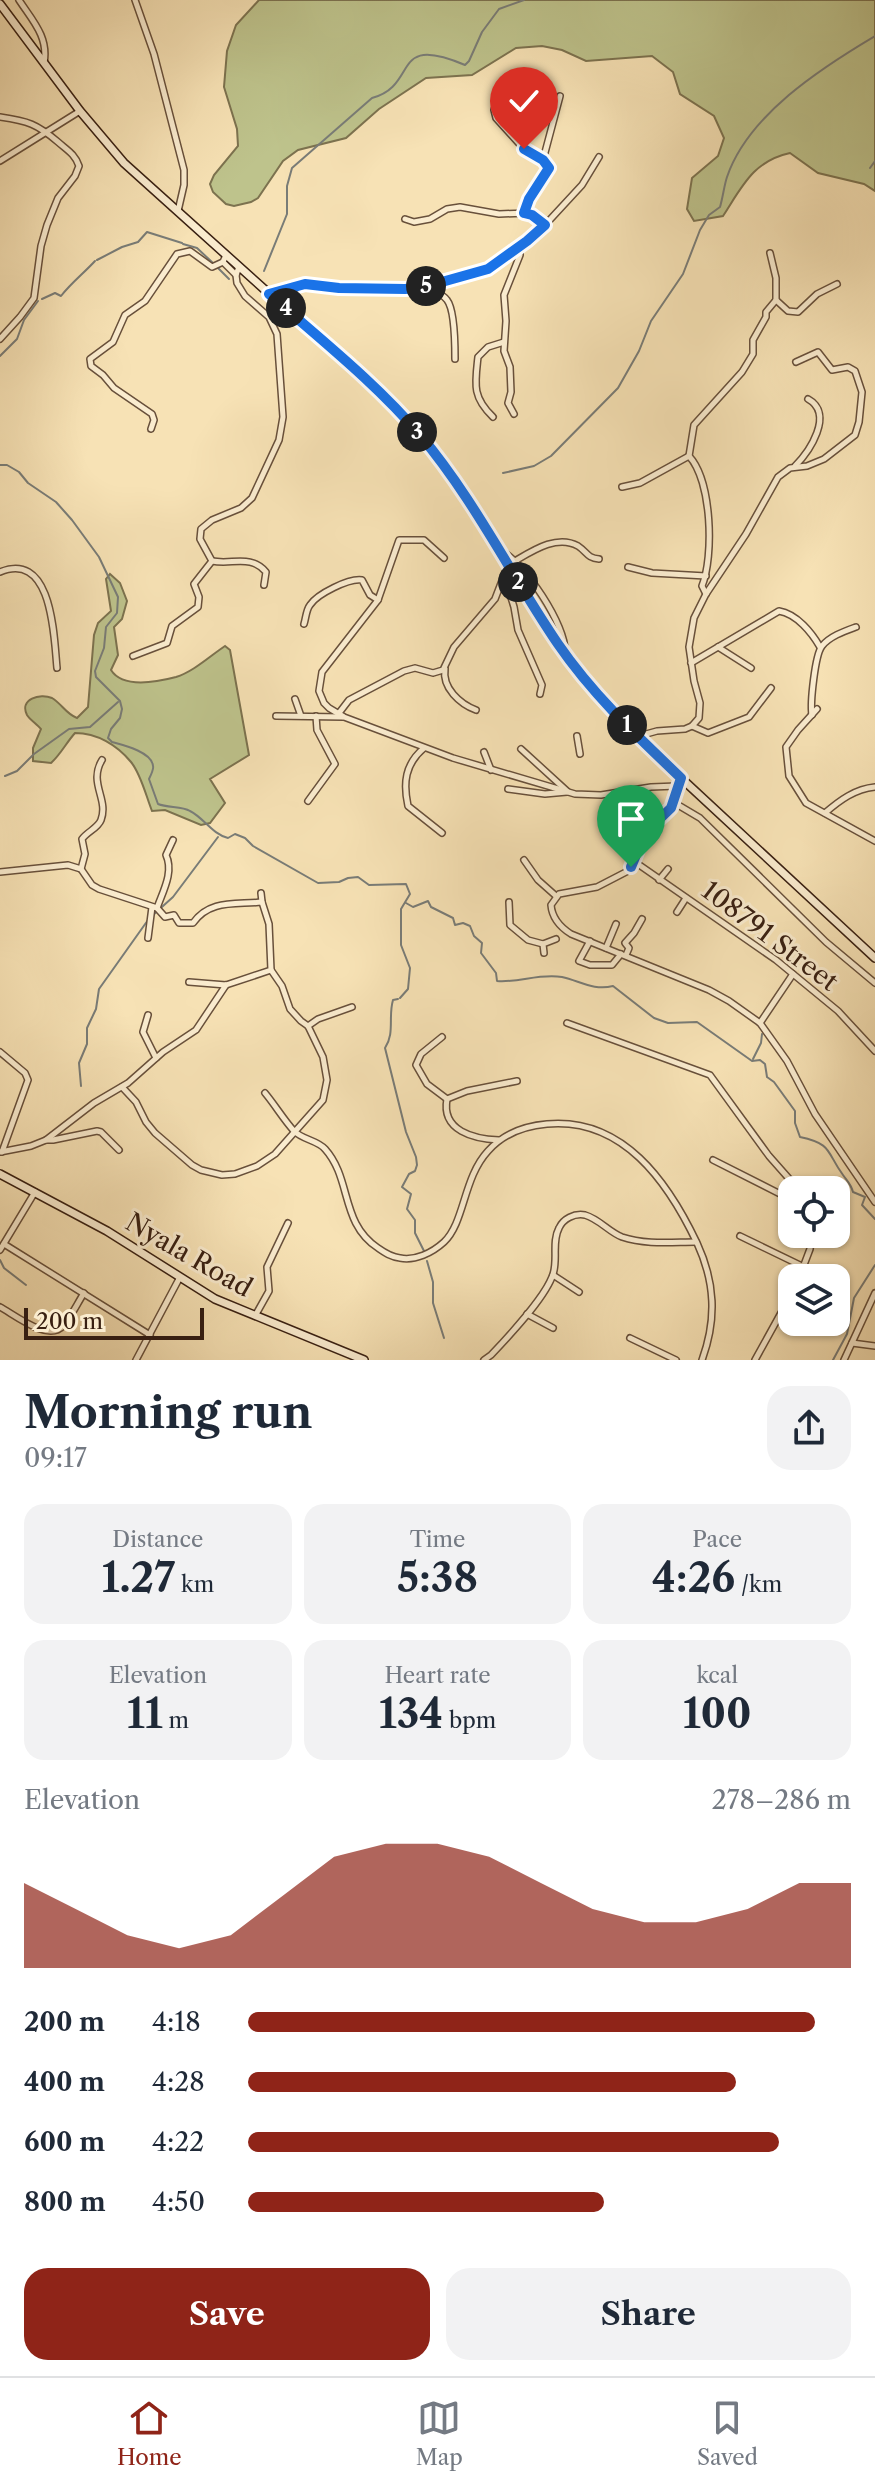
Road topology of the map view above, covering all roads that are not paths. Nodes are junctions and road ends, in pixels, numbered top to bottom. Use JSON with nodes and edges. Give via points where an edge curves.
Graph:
{"nodes":[{"id":1,"x":19,"y":0,"type":"edge"},
{"id":2,"x":135,"y":0,"type":"edge"},
{"id":3,"x":0,"y":4,"type":"edge"},
{"id":4,"x":44,"y":63,"type":"junction"},
{"id":5,"x":499,"y":95,"type":"dead end"},
{"id":6,"x":560,"y":96,"type":"dead end"},
{"id":7,"x":80,"y":111,"type":"junction"},
{"id":8,"x":0,"y":117,"type":"edge"},
{"id":9,"x":48,"y":131,"type":"junction"},
{"id":10,"x":599,"y":157,"type":"dead end"},
{"id":11,"x":543,"y":160,"type":"junction"},
{"id":12,"x":0,"y":161,"type":"edge"},
{"id":13,"x":178,"y":212,"type":"junction"},
{"id":14,"x":524,"y":213,"type":"junction"},
{"id":15,"x":405,"y":219,"type":"dead end"},
{"id":16,"x":545,"y":225,"type":"junction"},
{"id":17,"x":520,"y":246,"type":"junction"},
{"id":18,"x":770,"y":253,"type":"dead end"},
{"id":19,"x":224,"y":258,"type":"junction"},
{"id":20,"x":238,"y":271,"type":"junction"},
{"id":21,"x":837,"y":284,"type":"dead end"},
{"id":22,"x":424,"y":287,"type":"junction"},
{"id":23,"x":269,"y":294,"type":"junction"},
{"id":24,"x":776,"y":300,"type":"junction"},
{"id":25,"x":0,"y":339,"type":"edge"},
{"id":26,"x":504,"y":342,"type":"junction"},
{"id":27,"x":455,"y":359,"type":"dead end"},
{"id":28,"x":796,"y":362,"type":"dead end"},
{"id":29,"x":808,"y":399,"type":"dead end"},
{"id":30,"x":514,"y":414,"type":"dead end"},
{"id":31,"x":493,"y":417,"type":"dead end"},
{"id":32,"x":151,"y":429,"type":"dead end"},
{"id":33,"x":689,"y":456,"type":"junction"},
{"id":34,"x":795,"y":467,"type":"junction"},
{"id":35,"x":622,"y":487,"type":"dead end"},
{"id":36,"x":444,"y":558,"type":"dead end"},
{"id":37,"x":599,"y":559,"type":"dead end"},
{"id":38,"x":212,"y":561,"type":"junction"},
{"id":39,"x":512,"y":563,"type":"junction"},
{"id":40,"x":628,"y":567,"type":"dead end"},
{"id":41,"x":0,"y":572,"type":"edge"},
{"id":42,"x":706,"y":576,"type":"junction"},
{"id":43,"x":505,"y":577,"type":"junction"},
{"id":44,"x":264,"y":585,"type":"dead end"},
{"id":45,"x":706,"y":594,"type":"junction"},
{"id":46,"x":378,"y":600,"type":"junction"},
{"id":47,"x":304,"y":624,"type":"dead end"},
{"id":48,"x":856,"y":627,"type":"dead end"},
{"id":49,"x":718,"y":647,"type":"junction"},
{"id":50,"x":820,"y":647,"type":"junction"},
{"id":51,"x":565,"y":654,"type":"junction"},
{"id":52,"x":133,"y":656,"type":"dead end"},
{"id":53,"x":690,"y":663,"type":"junction"},
{"id":54,"x":446,"y":664,"type":"junction"},
{"id":55,"x":57,"y":668,"type":"dead end"},
{"id":56,"x":751,"y":668,"type":"dead end"},
{"id":57,"x":771,"y":688,"type":"dead end"},
{"id":58,"x":540,"y":694,"type":"dead end"},
{"id":59,"x":295,"y":699,"type":"dead end"},
{"id":60,"x":817,"y":709,"type":"dead end"},
{"id":61,"x":476,"y":710,"type":"dead end"},
{"id":62,"x":342,"y":715,"type":"junction"},
{"id":63,"x":276,"y":716,"type":"dead end"},
{"id":64,"x":301,"y":716,"type":"junction"},
{"id":65,"x":316,"y":716,"type":"junction"},
{"id":66,"x":812,"y":716,"type":"junction"},
{"id":67,"x":692,"y":726,"type":"junction"},
{"id":68,"x":577,"y":736,"type":"dead end"},
{"id":69,"x":638,"y":736,"type":"junction"},
{"id":70,"x":424,"y":748,"type":"junction"},
{"id":71,"x":521,"y":749,"type":"dead end"},
{"id":72,"x":484,"y":752,"type":"dead end"},
{"id":73,"x":580,"y":754,"type":"dead end"},
{"id":74,"x":102,"y":760,"type":"dead end"},
{"id":75,"x":491,"y":770,"type":"junction"},
{"id":76,"x":679,"y":782,"type":"junction"},
{"id":77,"x":875,"y":787,"type":"edge"},
{"id":78,"x":508,"y":789,"type":"dead end"},
{"id":79,"x":568,"y":791,"type":"junction"},
{"id":80,"x":308,"y":801,"type":"dead end"},
{"id":81,"x":673,"y":802,"type":"junction"},
{"id":82,"x":825,"y":813,"type":"junction"},
{"id":83,"x":442,"y":833,"type":"dead end"},
{"id":84,"x":173,"y":840,"type":"dead end"},
{"id":85,"x":875,"y":841,"type":"edge"},
{"id":86,"x":524,"y":860,"type":"dead end"},
{"id":87,"x":635,"y":862,"type":"junction"},
{"id":88,"x":81,"y":869,"type":"junction"},
{"id":89,"x":668,"y":869,"type":"dead end"},
{"id":90,"x":0,"y":872,"type":"edge"},
{"id":91,"x":659,"y":880,"type":"junction"},
{"id":92,"x":261,"y":893,"type":"dead end"},
{"id":93,"x":556,"y":896,"type":"junction"},
{"id":94,"x":686,"y":898,"type":"junction"},
{"id":95,"x":262,"y":902,"type":"junction"},
{"id":96,"x":509,"y":902,"type":"dead end"},
{"id":97,"x":155,"y":910,"type":"junction"},
{"id":98,"x":677,"y":912,"type":"dead end"},
{"id":99,"x":642,"y":919,"type":"dead end"},
{"id":100,"x":616,"y":924,"type":"dead end"},
{"id":101,"x":148,"y":938,"type":"dead end"},
{"id":102,"x":556,"y":939,"type":"dead end"},
{"id":103,"x":590,"y":941,"type":"junction"},
{"id":104,"x":543,"y":944,"type":"junction"},
{"id":105,"x":606,"y":948,"type":"junction"},
{"id":106,"x":544,"y":953,"type":"dead end"},
{"id":107,"x":624,"y":954,"type":"junction"},
{"id":108,"x":875,"y":958,"type":"edge"},
{"id":109,"x":271,"y":970,"type":"junction"},
{"id":110,"x":793,"y":974,"type":"junction"},
{"id":111,"x":189,"y":982,"type":"dead end"},
{"id":112,"x":875,"y":983,"type":"edge"},
{"id":113,"x":226,"y":985,"type":"junction"},
{"id":114,"x":352,"y":1007,"type":"dead end"},
{"id":115,"x":148,"y":1015,"type":"dead end"},
{"id":116,"x":567,"y":1023,"type":"dead end"},
{"id":117,"x":760,"y":1023,"type":"junction"},
{"id":118,"x":308,"y":1026,"type":"junction"},
{"id":119,"x":442,"y":1037,"type":"dead end"},
{"id":120,"x":875,"y":1051,"type":"edge"},
{"id":121,"x":0,"y":1052,"type":"edge"},
{"id":122,"x":156,"y":1058,"type":"junction"},
{"id":123,"x":517,"y":1081,"type":"dead end"},
{"id":124,"x":122,"y":1087,"type":"junction"},
{"id":125,"x":265,"y":1093,"type":"dead end"},
{"id":126,"x":447,"y":1099,"type":"junction"},
{"id":127,"x":296,"y":1133,"type":"junction"},
{"id":128,"x":46,"y":1140,"type":"junction"},
{"id":129,"x":499,"y":1140,"type":"junction"},
{"id":130,"x":119,"y":1150,"type":"dead end"},
{"id":131,"x":1,"y":1152,"type":"edge"},
{"id":132,"x":713,"y":1160,"type":"dead end"},
{"id":133,"x":0,"y":1174,"type":"edge"},
{"id":134,"x":787,"y":1176,"type":"edge"},
{"id":135,"x":35,"y":1191,"type":"junction"},
{"id":136,"x":778,"y":1193,"type":"edge"},
{"id":137,"x":875,"y":1202,"type":"edge"},
{"id":138,"x":288,"y":1223,"type":"dead end"},
{"id":139,"x":740,"y":1236,"type":"dead end"},
{"id":140,"x":696,"y":1242,"type":"junction"},
{"id":141,"x":2,"y":1247,"type":"edge"},
{"id":142,"x":798,"y":1264,"type":"edge"},
{"id":143,"x":553,"y":1275,"type":"junction"},
{"id":144,"x":180,"y":1277,"type":"junction"},
{"id":145,"x":579,"y":1292,"type":"dead end"},
{"id":146,"x":84,"y":1293,"type":"junction"},
{"id":147,"x":875,"y":1293,"type":"edge"},
{"id":148,"x":0,"y":1307,"type":"edge"},
{"id":149,"x":527,"y":1314,"type":"junction"},
{"id":150,"x":255,"y":1316,"type":"junction"},
{"id":151,"x":778,"y":1318,"type":"edge"},
{"id":152,"x":553,"y":1328,"type":"dead end"},
{"id":153,"x":150,"y":1335,"type":"junction"},
{"id":154,"x":630,"y":1338,"type":"dead end"},
{"id":155,"x":852,"y":1343,"type":"junction"},
{"id":156,"x":875,"y":1346,"type":"edge"},
{"id":157,"x":136,"y":1360,"type":"edge"},
{"id":158,"x":364,"y":1360,"type":"edge"},
{"id":159,"x":484,"y":1360,"type":"edge"},
{"id":160,"x":676,"y":1360,"type":"edge"},
{"id":161,"x":702,"y":1360,"type":"edge"},
{"id":162,"x":755,"y":1360,"type":"edge"},
{"id":163,"x":844,"y":1360,"type":"edge"}],
"edges":[{"from":1,"to":4,"type":"street","via":[[44,38]]},
{"from":2,"to":13,"type":"street","via":[[184,170]]},
{"from":3,"to":4,"type":"main road"},
{"from":4,"to":7,"type":"main road"},
{"from":5,"to":11,"type":"street","via":[[496,118],[524,149]]},
{"from":6,"to":11,"type":"street"},
{"from":7,"to":9,"type":"street"},
{"from":7,"to":13,"type":"main road","via":[[124,163]]},
{"from":8,"to":9,"type":"street"},
{"from":9,"to":12,"type":"street"},
{"from":9,"to":25,"type":"street","via":[[79,166],[47,225],[34,298]]},
{"from":10,"to":16,"type":"street","via":[[582,185]]},
{"from":11,"to":14,"type":"street","via":[[549,171]]},
{"from":13,"to":19,"type":"main road"},
{"from":14,"to":15,"type":"street","via":[[460,207],[430,219]]},
{"from":14,"to":16,"type":"street"},
{"from":16,"to":17,"type":"street"},
{"from":17,"to":22,"type":"street","via":[[488,269]]},
{"from":17,"to":26,"type":"street","via":[[504,295]]},
{"from":18,"to":24,"type":"street"},
{"from":19,"to":20,"type":"main road"},
{"from":19,"to":32,"type":"street","via":[[210,266],[190,251],[177,254],[145,301],[125,315],[113,342],[90,359],[111,386],[152,414]]},
{"from":20,"to":23,"type":"main road"},
{"from":20,"to":38,"type":"street","via":[[237,283],[245,296],[269,317],[277,334],[283,417],[279,440],[252,498],[201,529],[200,539]]},
{"from":21,"to":24,"type":"street","via":[[798,312]]},
{"from":22,"to":23,"type":"street","via":[[305,284]]},
{"from":22,"to":27,"type":"street","via":[[449,302]]},
{"from":23,"to":39,"type":"main road","via":[[420,435]]},
{"from":24,"to":33,"type":"street","via":[[742,372],[694,425]]},
{"from":26,"to":30,"type":"street","via":[[510,367],[508,403]]},
{"from":26,"to":31,"type":"street","via":[[478,357],[477,395]]},
{"from":28,"to":34,"type":"street","via":[[818,352],[832,370],[855,371],[862,392],[855,435],[824,459]]},
{"from":29,"to":34,"type":"street","via":[[817,408],[818,432]]},
{"from":33,"to":35,"type":"street"},
{"from":33,"to":42,"type":"street","via":[[705,492]]},
{"from":34,"to":45,"type":"street","via":[[774,483]]},
{"from":36,"to":46,"type":"street","via":[[424,540],[399,540]]},
{"from":37,"to":39,"type":"street","via":[[557,541]]},
{"from":38,"to":44,"type":"street","via":[[257,563],[266,572]]},
{"from":38,"to":52,"type":"street","via":[[194,584],[198,607],[172,626],[167,643]]},
{"from":39,"to":43,"type":"street"},
{"from":39,"to":51,"type":"main road"},
{"from":39,"to":51,"type":"street","via":[[551,610]]},
{"from":40,"to":42,"type":"street"},
{"from":41,"to":55,"type":"street","via":[[16,569],[41,585],[53,624]]},
{"from":42,"to":45,"type":"street"},
{"from":43,"to":54,"type":"street","via":[[495,599]]},
{"from":43,"to":58,"type":"street","via":[[518,630],[542,685]]},
{"from":45,"to":53,"type":"street","via":[[691,630]]},
{"from":46,"to":47,"type":"street","via":[[362,580],[350,580],[309,605]]},
{"from":46,"to":62,"type":"street","via":[[320,678],[321,697]]},
{"from":48,"to":50,"type":"street"},
{"from":49,"to":50,"type":"street","via":[[782,611]]},
{"from":49,"to":53,"type":"street"},
{"from":49,"to":56,"type":"street"},
{"from":50,"to":66,"type":"street"},
{"from":51,"to":69,"type":"main road"},
{"from":53,"to":67,"type":"street","via":[[700,703]]},
{"from":54,"to":61,"type":"street","via":[[449,690]]},
{"from":54,"to":62,"type":"street","via":[[438,673],[412,668],[386,679],[349,700]]},
{"from":57,"to":67,"type":"street","via":[[749,717],[708,733]]},
{"from":59,"to":64,"type":"street"},
{"from":60,"to":66,"type":"street"},
{"from":62,"to":65,"type":"street"},
{"from":62,"to":70,"type":"street"},
{"from":63,"to":64,"type":"street"},
{"from":64,"to":65,"type":"street"},
{"from":65,"to":80,"type":"street","via":[[317,730],[335,764]]},
{"from":66,"to":82,"type":"street","via":[[786,747],[786,767],[806,803]]},
{"from":67,"to":69,"type":"street"},
{"from":68,"to":73,"type":"street"},
{"from":69,"to":76,"type":"main road"},
{"from":70,"to":75,"type":"street"},
{"from":70,"to":83,"type":"street","via":[[406,775],[408,806]]},
{"from":71,"to":79,"type":"street"},
{"from":72,"to":75,"type":"street"},
{"from":74,"to":88,"type":"street","via":[[96,776],[101,819],[82,839]]},
{"from":75,"to":79,"type":"street"},
{"from":76,"to":79,"type":"street","via":[[601,795]]},
{"from":76,"to":81,"type":"street"},
{"from":76,"to":108,"type":"main road"},
{"from":77,"to":82,"type":"street","via":[[860,789]]},
{"from":78,"to":79,"type":"street"},
{"from":81,"to":87,"type":"street","via":[[645,833]]},
{"from":81,"to":112,"type":"street","via":[[700,818]]},
{"from":82,"to":85,"type":"street"},
{"from":84,"to":97,"type":"street","via":[[166,855],[168,878]]},
{"from":86,"to":93,"type":"street"},
{"from":87,"to":91,"type":"street","name":"108791 Street"},
{"from":87,"to":93,"type":"street","via":[[617,878]]},
{"from":88,"to":90,"type":"street","via":[[68,865]]},
{"from":88,"to":97,"type":"street","via":[[99,889]]},
{"from":89,"to":91,"type":"street"},
{"from":91,"to":94,"type":"street","name":"108791 Street"},
{"from":92,"to":95,"type":"street"},
{"from":93,"to":103,"type":"street","via":[[551,908],[558,922]]},
{"from":94,"to":98,"type":"street"},
{"from":94,"to":110,"type":"street","name":"108791 Street"},
{"from":95,"to":97,"type":"street","via":[[215,906],[193,923],[179,923],[174,915],[165,917]]},
{"from":95,"to":109,"type":"street"},
{"from":96,"to":104,"type":"street","via":[[510,925],[516,933]]},
{"from":97,"to":101,"type":"street"},
{"from":99,"to":107,"type":"street","via":[[625,943],[629,948]]},
{"from":100,"to":105,"type":"street"},
{"from":102,"to":104,"type":"street"},
{"from":103,"to":105,"type":"street"},
{"from":103,"to":107,"type":"street","via":[[579,961],[612,965]]},
{"from":104,"to":106,"type":"street"},
{"from":105,"to":107,"type":"street"},
{"from":107,"to":117,"type":"street","via":[[709,990]]},
{"from":109,"to":113,"type":"street"},
{"from":109,"to":118,"type":"street","via":[[290,1009]]},
{"from":110,"to":117,"type":"street"},
{"from":110,"to":120,"type":"street","name":"108791 Street"},
{"from":111,"to":113,"type":"street"},
{"from":113,"to":122,"type":"street","via":[[196,1030]]},
{"from":114,"to":118,"type":"street"},
{"from":115,"to":122,"type":"street","via":[[143,1032]]},
{"from":116,"to":134,"type":"street","via":[[710,1075]]},
{"from":117,"to":137,"type":"street"},
{"from":118,"to":127,"type":"street","via":[[325,1065],[327,1085],[323,1100]]},
{"from":119,"to":126,"type":"street","via":[[416,1065],[427,1084]]},
{"from":121,"to":131,"type":"street","via":[[28,1080]]},
{"from":122,"to":124,"type":"street"},
{"from":123,"to":126,"type":"street"},
{"from":124,"to":127,"type":"street","via":[[155,1133],[192,1165],[210,1173],[235,1174],[257,1166]]},
{"from":124,"to":128,"type":"street"},
{"from":125,"to":127,"type":"street"},
{"from":126,"to":129,"type":"street","via":[[447,1114],[460,1132]]},
{"from":127,"to":129,"type":"street","via":[[330,1155],[360,1232],[389,1255],[407,1259],[427,1254],[450,1234],[469,1179]]},
{"from":128,"to":130,"type":"street","via":[[97,1131]]},
{"from":128,"to":131,"type":"street"},
{"from":129,"to":140,"type":"street","via":[[527,1127],[565,1123],[617,1140],[655,1173]]},
{"from":132,"to":136,"type":"street"},
{"from":133,"to":135,"type":"main road","name":"Nyala Road"},
{"from":135,"to":141,"type":"street"},
{"from":135,"to":144,"type":"main road","name":"Nyala Road"},
{"from":138,"to":150,"type":"street","via":[[267,1267],[269,1291]]},
{"from":139,"to":142,"type":"street"},
{"from":140,"to":143,"type":"street","via":[[636,1240],[575,1215],[557,1232]]},
{"from":140,"to":161,"type":"street","via":[[708,1268],[713,1299]]},
{"from":141,"to":146,"type":"street"},
{"from":143,"to":145,"type":"street"},
{"from":143,"to":149,"type":"street"},
{"from":144,"to":150,"type":"main road","name":"Nyala Road"},
{"from":144,"to":153,"type":"street"},
{"from":146,"to":148,"type":"street","via":[[52,1332]]},
{"from":146,"to":153,"type":"street"},
{"from":147,"to":155,"type":"street"},
{"from":149,"to":152,"type":"street"},
{"from":149,"to":159,"type":"street"},
{"from":150,"to":158,"type":"main road","name":"Nyala Road"},
{"from":151,"to":162,"type":"street"},
{"from":153,"to":157,"type":"street"},
{"from":154,"to":160,"type":"street"},
{"from":155,"to":156,"type":"street"},
{"from":155,"to":163,"type":"street"}]}
